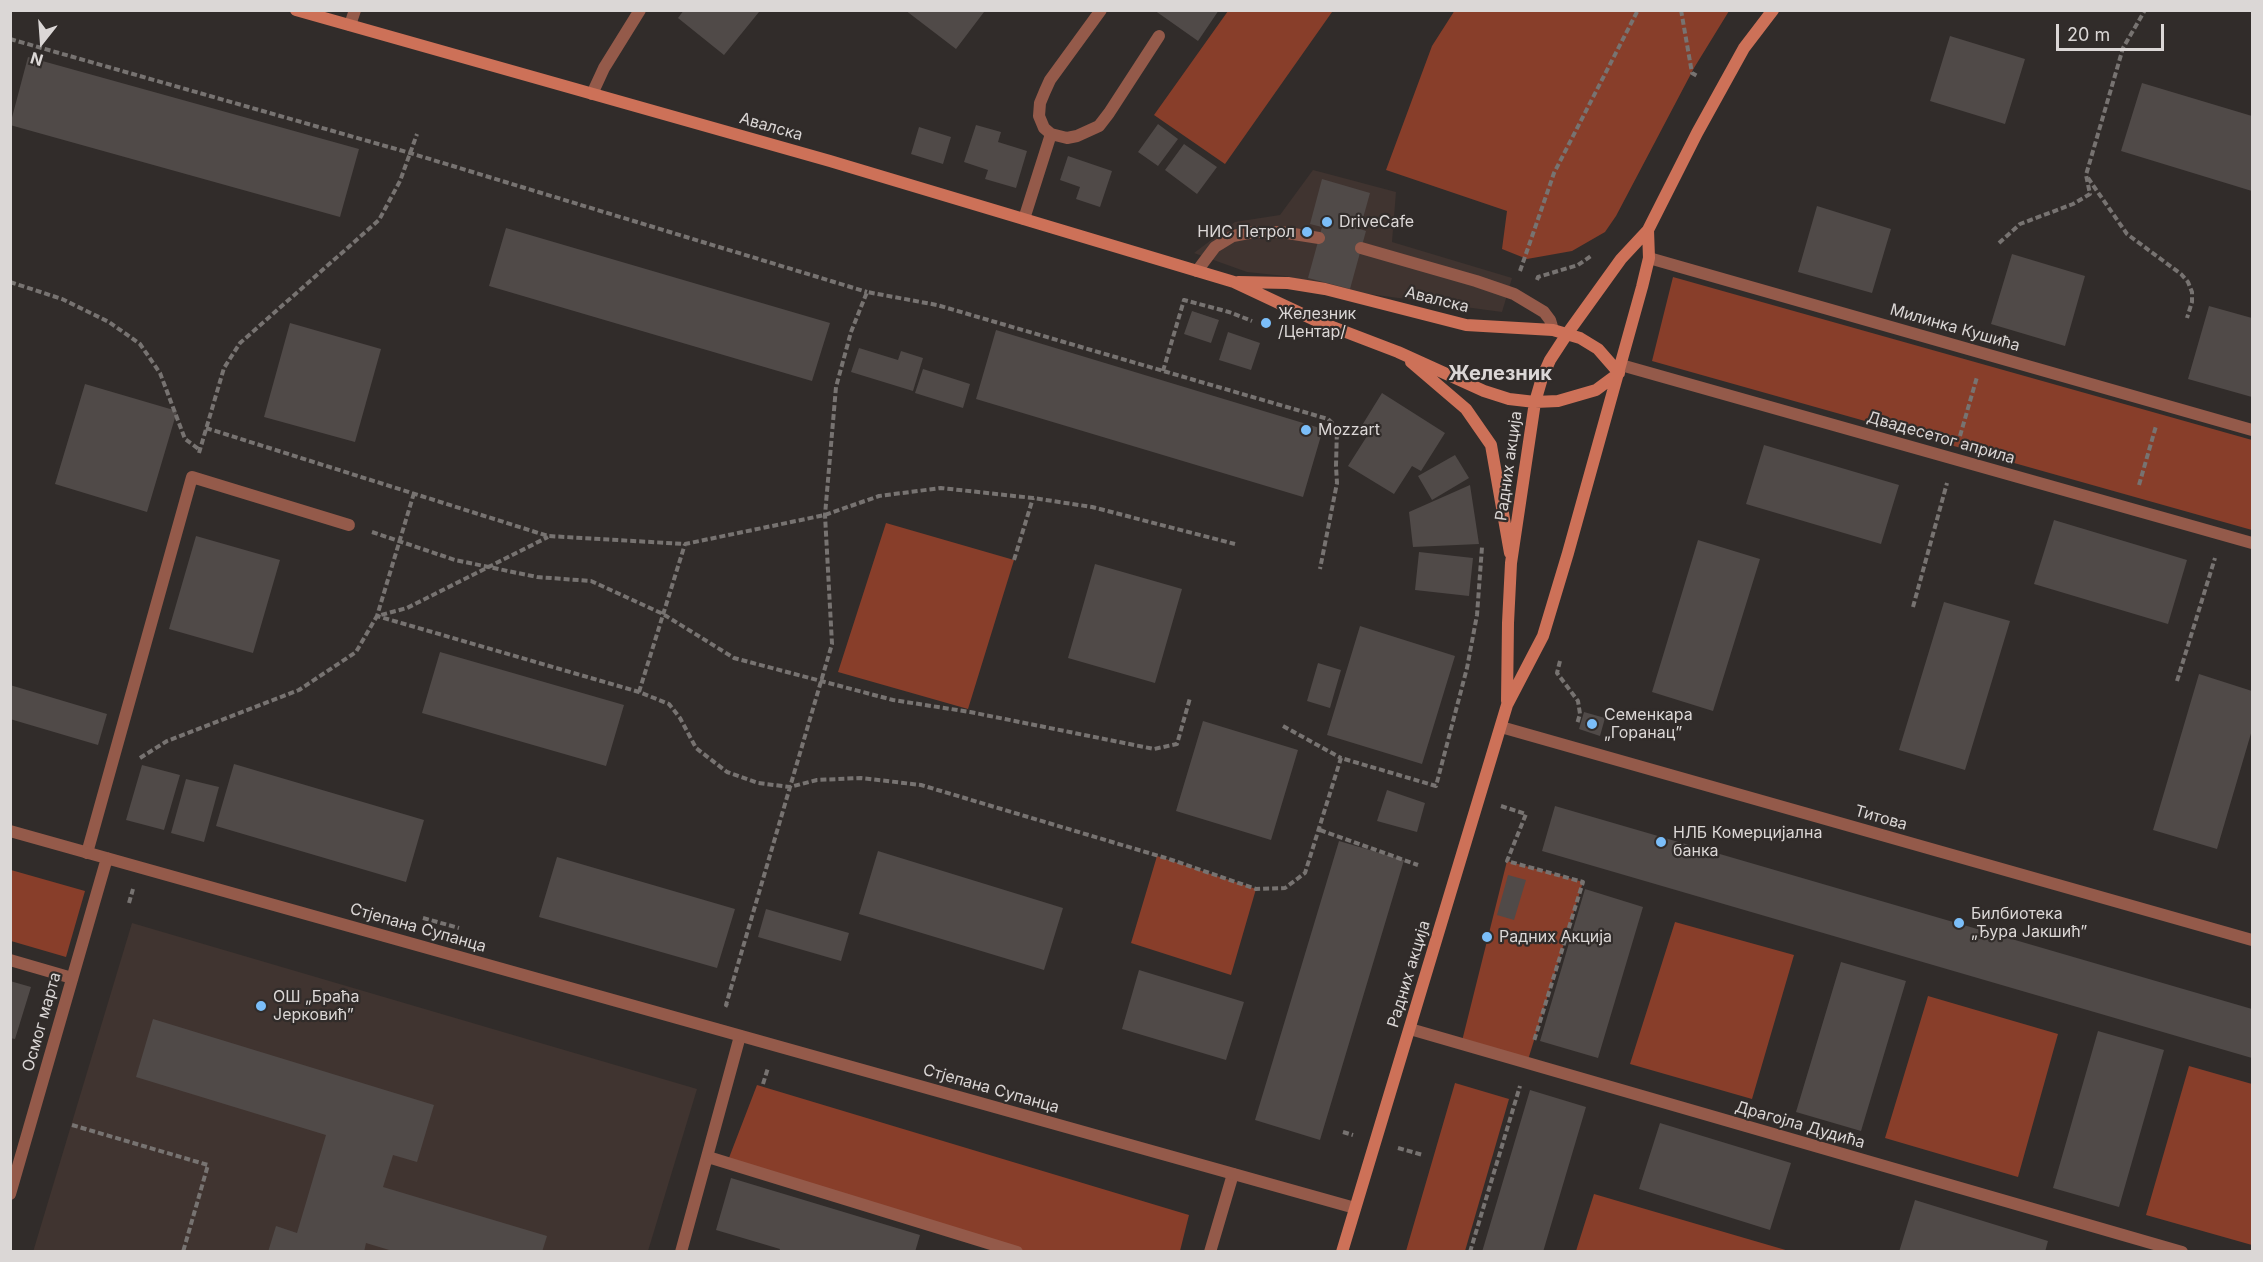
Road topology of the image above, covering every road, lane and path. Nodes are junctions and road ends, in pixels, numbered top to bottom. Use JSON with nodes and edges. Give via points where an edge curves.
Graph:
{"nodes":[{"id":1,"x":296,"y":10,"type":"edge"},
{"id":2,"x":355,"y":10,"type":"edge"},
{"id":3,"x":640,"y":10,"type":"edge"},
{"id":4,"x":1101,"y":10,"type":"edge"},
{"id":5,"x":1638,"y":10,"type":"edge"},
{"id":6,"x":1681,"y":10,"type":"edge"},
{"id":7,"x":1773,"y":10,"type":"edge"},
{"id":8,"x":2145,"y":10,"type":"edge"},
{"id":9,"x":350,"y":25,"type":"junction"},
{"id":10,"x":1159,"y":36,"type":"dead end"},
{"id":11,"x":10,"y":39,"type":"edge"},
{"id":12,"x":1692,"y":73,"type":"dead end"},
{"id":13,"x":592,"y":94,"type":"junction"},
{"id":14,"x":417,"y":134,"type":"dead end"},
{"id":15,"x":1051,"y":134,"type":"junction"},
{"id":16,"x":410,"y":153,"type":"junction"},
{"id":17,"x":2086,"y":175,"type":"junction"},
{"id":18,"x":1024,"y":219,"type":"junction"},
{"id":19,"x":1648,"y":230,"type":"junction"},
{"id":20,"x":1319,"y":238,"type":"dead end"},
{"id":21,"x":1999,"y":243,"type":"dead end"},
{"id":22,"x":1361,"y":248,"type":"dead end"},
{"id":23,"x":1597,"y":252,"type":"dead end"},
{"id":24,"x":1649,"y":258,"type":"junction"},
{"id":25,"x":1197,"y":271,"type":"junction"},
{"id":26,"x":1538,"y":277,"type":"junction"},
{"id":27,"x":10,"y":282,"type":"edge"},
{"id":28,"x":1234,"y":282,"type":"junction"},
{"id":29,"x":867,"y":292,"type":"junction"},
{"id":30,"x":1534,"y":305,"type":"junction"},
{"id":31,"x":2187,"y":318,"type":"dead end"},
{"id":32,"x":1261,"y":324,"type":"dead end"},
{"id":33,"x":1553,"y":330,"type":"junction"},
{"id":34,"x":1567,"y":334,"type":"junction"},
{"id":35,"x":1398,"y":352,"type":"junction"},
{"id":36,"x":1620,"y":369,"type":"junction"},
{"id":37,"x":1163,"y":371,"type":"junction"},
{"id":38,"x":1979,"y":371,"type":"dead end"},
{"id":39,"x":1535,"y":402,"type":"junction"},
{"id":40,"x":2156,"y":424,"type":"dead end"},
{"id":41,"x":206,"y":428,"type":"junction"},
{"id":42,"x":2253,"y":430,"type":"edge"},
{"id":43,"x":200,"y":450,"type":"junction"},
{"id":44,"x":1954,"y":459,"type":"junction"},
{"id":45,"x":192,"y":477,"type":"junction"},
{"id":46,"x":414,"y":493,"type":"junction"},
{"id":47,"x":1033,"y":498,"type":"junction"},
{"id":48,"x":2132,"y":509,"type":"junction"},
{"id":49,"x":825,"y":515,"type":"junction"},
{"id":50,"x":349,"y":525,"type":"dead end"},
{"id":51,"x":2222,"y":535,"type":"junction"},
{"id":52,"x":548,"y":536,"type":"junction"},
{"id":53,"x":1482,"y":539,"type":"dead end"},
{"id":54,"x":399,"y":541,"type":"junction"},
{"id":55,"x":2253,"y":543,"type":"edge"},
{"id":56,"x":684,"y":544,"type":"junction"},
{"id":57,"x":1235,"y":544,"type":"dead end"},
{"id":58,"x":1014,"y":560,"type":"dead end"},
{"id":59,"x":1512,"y":563,"type":"junction"},
{"id":60,"x":488,"y":567,"type":"junction"},
{"id":61,"x":1320,"y":569,"type":"dead end"},
{"id":62,"x":1913,"y":607,"type":"dead end"},
{"id":63,"x":663,"y":614,"type":"junction"},
{"id":64,"x":377,"y":616,"type":"junction"},
{"id":65,"x":820,"y":681,"type":"junction"},
{"id":66,"x":2177,"y":681,"type":"dead end"},
{"id":67,"x":639,"y":692,"type":"junction"},
{"id":68,"x":1190,"y":698,"type":"dead end"},
{"id":69,"x":1507,"y":705,"type":"junction"},
{"id":70,"x":1283,"y":726,"type":"dead end"},
{"id":71,"x":1501,"y":727,"type":"junction"},
{"id":72,"x":1341,"y":758,"type":"junction"},
{"id":73,"x":108,"y":776,"type":"junction"},
{"id":74,"x":790,"y":787,"type":"junction"},
{"id":75,"x":1478,"y":798,"type":"junction"},
{"id":76,"x":1319,"y":830,"type":"junction"},
{"id":77,"x":10,"y":831,"type":"edge"},
{"id":78,"x":87,"y":853,"type":"junction"},
{"id":79,"x":107,"y":858,"type":"junction"},
{"id":80,"x":1418,"y":865,"type":"dead end"},
{"id":81,"x":2253,"y":940,"type":"edge"},
{"id":82,"x":10,"y":960,"type":"edge"},
{"id":83,"x":72,"y":978,"type":"junction"},
{"id":84,"x":726,"y":1005,"type":"dead end"},
{"id":85,"x":1410,"y":1029,"type":"junction"},
{"id":86,"x":740,"y":1036,"type":"junction"},
{"id":87,"x":1527,"y":1063,"type":"junction"},
{"id":88,"x":72,"y":1125,"type":"dead end"},
{"id":89,"x":708,"y":1157,"type":"junction"},
{"id":90,"x":1233,"y":1174,"type":"junction"},
{"id":91,"x":10,"y":1194,"type":"edge"},
{"id":92,"x":1355,"y":1208,"type":"junction"},
{"id":93,"x":183,"y":1251,"type":"edge"},
{"id":94,"x":681,"y":1251,"type":"edge"},
{"id":95,"x":1017,"y":1251,"type":"edge"},
{"id":96,"x":1210,"y":1251,"type":"edge"},
{"id":97,"x":1342,"y":1251,"type":"edge"},
{"id":98,"x":1470,"y":1251,"type":"edge"},
{"id":99,"x":2182,"y":1251,"type":"edge"}],
"edges":[{"from":1,"to":9,"type":"main road","name":"Авалска"},
{"from":2,"to":9,"type":"street"},
{"from":3,"to":13,"type":"street"},
{"from":4,"to":15,"type":"street","via":[[1050,80],[1040,103],[1039,116]]},
{"from":5,"to":26,"type":"path","via":[[1554,173],[1519,271]]},
{"from":6,"to":12,"type":"path"},
{"from":7,"to":19,"type":"main road","name":"Радних акција","via":[[1729,74]]},
{"from":8,"to":17,"type":"path","via":[[2123,48]]},
{"from":9,"to":13,"type":"main road","name":"Авалска"},
{"from":10,"to":15,"type":"street","via":[[1099,126],[1077,136]]},
{"from":11,"to":16,"type":"path"},
{"from":13,"to":18,"type":"main road","name":"Авалска"},
{"from":14,"to":16,"type":"path"},
{"from":15,"to":18,"type":"street"},
{"from":16,"to":29,"type":"path"},
{"from":16,"to":41,"type":"path","via":[[379,220],[240,343],[224,368]]},
{"from":17,"to":21,"type":"path","via":[[2090,194],[2020,224]]},
{"from":17,"to":31,"type":"path","via":[[2127,234],[2188,282],[2192,302]]},
{"from":18,"to":25,"type":"main road","name":"Авалска"},
{"from":19,"to":24,"type":"main road","name":"Радних акција"},
{"from":19,"to":34,"type":"main road","name":"Радних акција","via":[[1621,259]]},
{"from":20,"to":25,"type":"street","via":[[1281,232],[1233,237],[1215,247]]},
{"from":22,"to":30,"type":"street","via":[[1476,280]]},
{"from":23,"to":26,"type":"path","via":[[1578,265]]},
{"from":24,"to":36,"type":"main road","name":"Радних акција"},
{"from":24,"to":42,"type":"street","name":"Милинка Кушића"},
{"from":25,"to":28,"type":"main road","name":"Авалска"},
{"from":26,"to":30,"type":"path"},
{"from":27,"to":43,"type":"path","via":[[62,299],[100,317],[140,344],[160,373],[185,439]]},
{"from":28,"to":33,"type":"main road","name":"Авалска","via":[[1288,283],[1325,289],[1466,325]]},
{"from":28,"to":35,"type":"main road","name":"Авалска","via":[[1317,321]]},
{"from":29,"to":37,"type":"path","via":[[937,305]]},
{"from":29,"to":49,"type":"path","via":[[836,387]]},
{"from":30,"to":33,"type":"street","via":[[1550,320]]},
{"from":32,"to":37,"type":"path","via":[[1184,300]]},
{"from":33,"to":34,"type":"main road","name":"Авалска"},
{"from":34,"to":36,"type":"main road","name":"Авалска","via":[[1598,349]]},
{"from":34,"to":39,"type":"main road","name":"Радних акција","via":[[1550,360]]},
{"from":35,"to":39,"type":"main road","name":"Авалска","via":[[1484,391]]},
{"from":35,"to":59,"type":"main road","via":[[1466,409],[1491,445]]},
{"from":36,"to":39,"type":"main road","name":"Авалска","via":[[1596,390],[1558,401]]},
{"from":36,"to":44,"type":"street","name":"Двадесетог априла"},
{"from":36,"to":69,"type":"main road","name":"Радних акција","via":[[1543,636]]},
{"from":37,"to":61,"type":"path","via":[[1328,419],[1337,428],[1337,483]]},
{"from":38,"to":44,"type":"path"},
{"from":39,"to":59,"type":"main road","name":"Радних акција"},
{"from":40,"to":48,"type":"path"},
{"from":41,"to":43,"type":"path"},
{"from":41,"to":46,"type":"path"},
{"from":43,"to":45,"type":"path"},
{"from":44,"to":48,"type":"street","name":"Двадесетог априла"},
{"from":44,"to":62,"type":"path"},
{"from":45,"to":50,"type":"street"},
{"from":45,"to":73,"type":"street"},
{"from":46,"to":52,"type":"path"},
{"from":46,"to":54,"type":"path"},
{"from":47,"to":49,"type":"path","via":[[941,488],[879,496]]},
{"from":47,"to":57,"type":"path","via":[[1092,507]]},
{"from":47,"to":58,"type":"path"},
{"from":48,"to":51,"type":"street","name":"Двадесетог априла"},
{"from":49,"to":56,"type":"path"},
{"from":49,"to":65,"type":"path","via":[[832,644]]},
{"from":51,"to":55,"type":"street","name":"Двадесетог априла"},
{"from":51,"to":66,"type":"path"},
{"from":52,"to":56,"type":"path"},
{"from":52,"to":60,"type":"path"},
{"from":53,"to":72,"type":"path","via":[[1477,615],[1436,786]]},
{"from":54,"to":60,"type":"path"},
{"from":54,"to":64,"type":"path"},
{"from":56,"to":63,"type":"path"},
{"from":59,"to":69,"type":"main road","name":"Радних акција"},
{"from":60,"to":63,"type":"path","via":[[537,577],[591,581]]},
{"from":60,"to":64,"type":"path","via":[[407,608]]},
{"from":63,"to":65,"type":"path","via":[[735,658]]},
{"from":63,"to":67,"type":"path"},
{"from":64,"to":67,"type":"path"},
{"from":64,"to":73,"type":"path","via":[[356,652],[299,690],[167,741]]},
{"from":65,"to":68,"type":"path","via":[[892,700],[1154,749],[1177,744]]},
{"from":65,"to":74,"type":"path"},
{"from":67,"to":74,"type":"path","via":[[669,704],[696,748],[727,772],[758,783]]},
{"from":69,"to":71,"type":"main road","name":"Радних акција"},
{"from":70,"to":72,"type":"path"},
{"from":71,"to":75,"type":"main road","name":"Радних акција"},
{"from":71,"to":81,"type":"street","name":"Титова"},
{"from":72,"to":76,"type":"path"},
{"from":73,"to":78,"type":"street"},
{"from":74,"to":76,"type":"path","via":[[817,780],[861,778],[921,785],[1256,889],[1285,888],[1305,873]]},
{"from":74,"to":84,"type":"path"},
{"from":75,"to":85,"type":"main road","name":"Радних акција"},
{"from":75,"to":87,"type":"path","via":[[1526,814],[1507,861],[1582,882]]},
{"from":76,"to":80,"type":"path"},
{"from":77,"to":78,"type":"street","name":"Стјепана Супанца"},
{"from":78,"to":79,"type":"street","name":"Стјепана Супанца"},
{"from":79,"to":83,"type":"street","name":"Осмог марта"},
{"from":79,"to":86,"type":"street","name":"Стјепана Супанца"},
{"from":82,"to":83,"type":"street"},
{"from":83,"to":91,"type":"street","name":"Осмог марта"},
{"from":85,"to":87,"type":"street","name":"Драгојла Дудића"},
{"from":85,"to":92,"type":"main road","name":"Радних акција"},
{"from":86,"to":89,"type":"street"},
{"from":86,"to":90,"type":"street","name":"Стјепана Супанца"},
{"from":87,"to":98,"type":"path"},
{"from":87,"to":99,"type":"street","name":"Драгојла Дудића"},
{"from":88,"to":93,"type":"path","via":[[208,1165]]},
{"from":89,"to":94,"type":"street"},
{"from":89,"to":95,"type":"street"},
{"from":90,"to":92,"type":"street","name":"Стјепана Супанца"},
{"from":90,"to":96,"type":"street"},
{"from":92,"to":97,"type":"main road","name":"Радних акција"}]}
